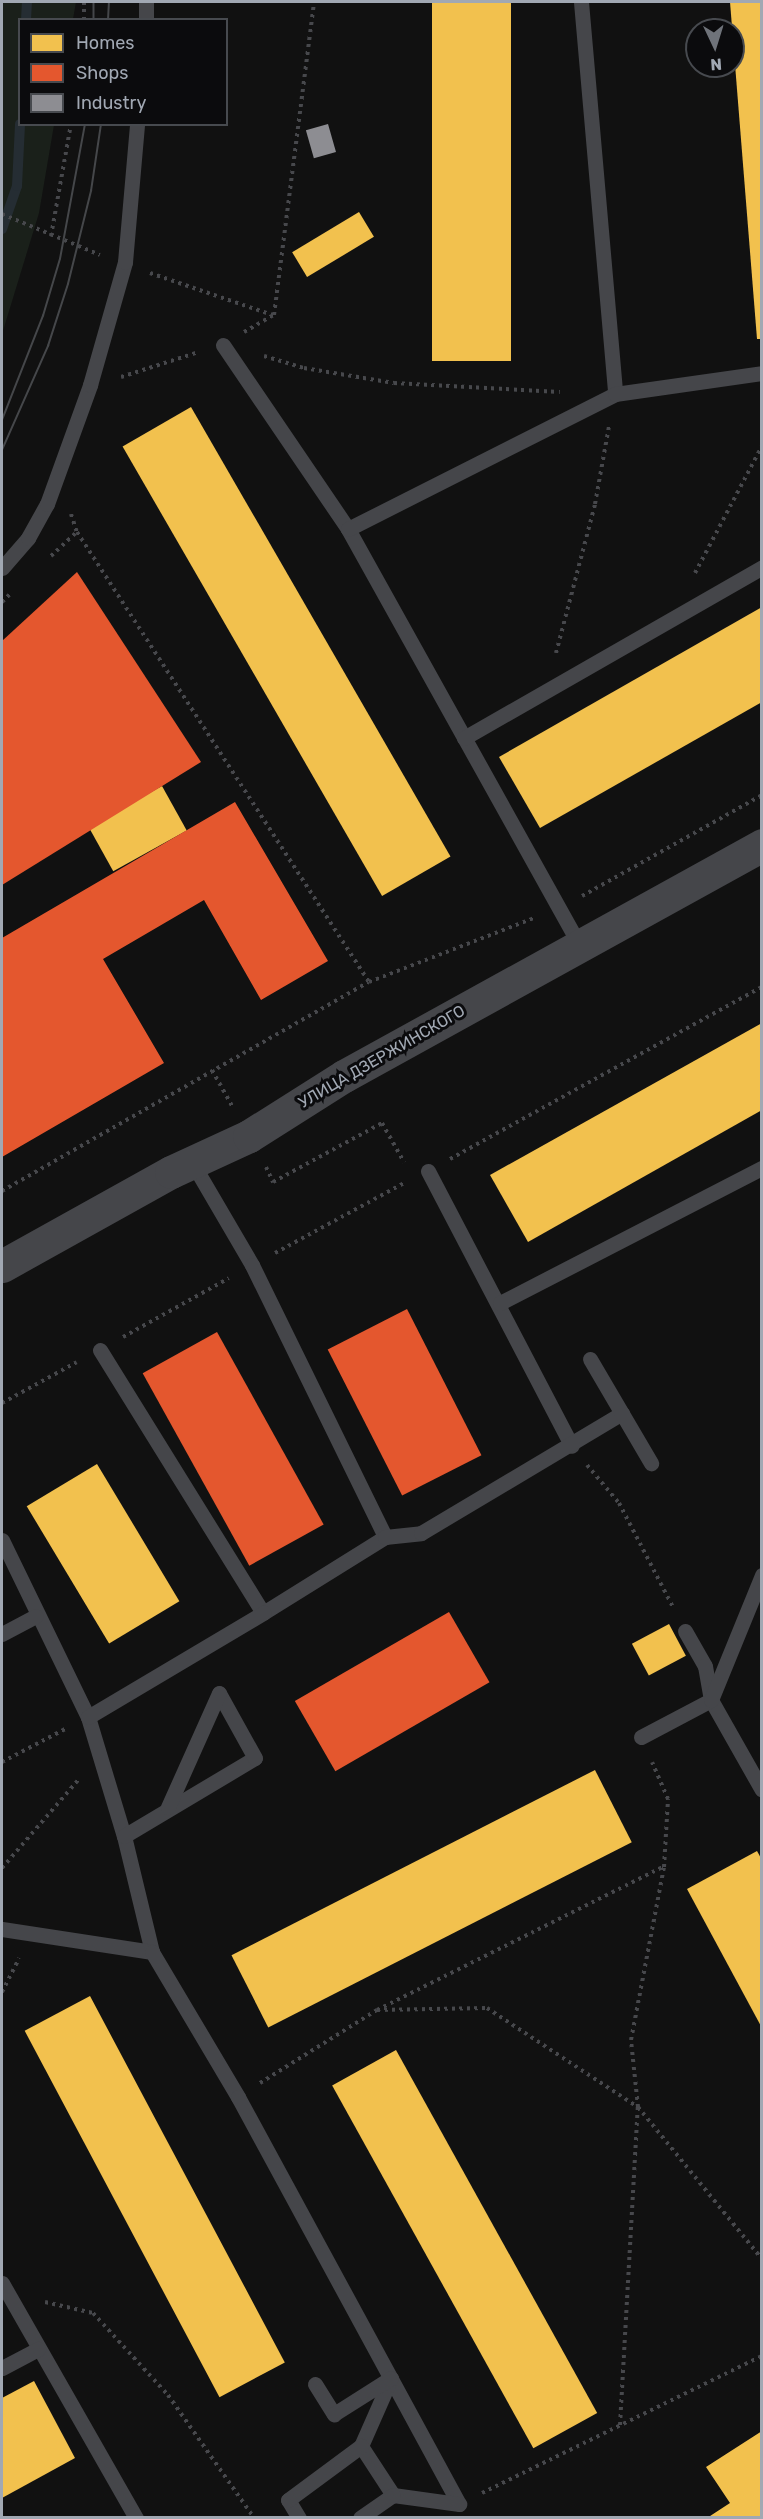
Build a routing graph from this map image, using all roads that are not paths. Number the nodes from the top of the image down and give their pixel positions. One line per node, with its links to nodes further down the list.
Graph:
1 (146, 2): 3 (lane)
2 (581, 2): 7 (lane)
3 (146, 18)
4 (137, 126): 10 (lane)
5 (223, 345): 8 (lane)
6 (762, 373): 7 (lane)
7 (615, 394): 8 (lane)
8 (348, 529): 11 (lane)
9 (762, 567): 11 (lane)
10 (2, 568)
11 (464, 738): 13 (lane)
12 (762, 845): 13 (street, УЛИЦА ДЗЕРЖИНСКОГО)
13 (580, 946): 14 (street, УЛИЦА ДЗЕРЖИНСКОГО)
14 (193, 1164): 17 (street, УЛИЦА ДЗЕРЖИНСКОГО); 24 (lane)
15 (762, 1168): 18 (lane)
16 (428, 1171): 18 (lane)
17 (2, 1266)
18 (500, 1304): 22 (lane)
19 (100, 1350): 27 (lane)
20 (591, 1359): 21 (lane)
21 (622, 1413): 22 (lane); 23 (lane)
22 (572, 1446): 24 (lane)
23 (651, 1463)
24 (385, 1537): 27 (lane)
25 (2, 1540): 28 (lane)
26 (762, 1575): 31 (lane)
27 (263, 1613): 32 (lane)
28 (36, 1616): 30 (lane); 32 (lane)
29 (685, 1631): 31 (lane)
30 (2, 1634)
31 (711, 1700): 33 (lane); 34 (lane)
32 (88, 1717): 36 (lane)
33 (641, 1737)
34 (762, 1790)
35 (168, 1807): 35 (lane); 36 (lane)
36 (124, 1836): 38 (lane)
37 (2, 1929): 38 (lane)
38 (152, 1952): 42 (lane)
39 (5, 2288): 40 (lane)
40 (38, 2349): 41 (lane); 46 (lane)
41 (2, 2368)
42 (391, 2378): 43 (lane); 44 (lane); 45 (lane)
43 (315, 2384)
44 (361, 2446): 45 (lane); 47 (lane)
45 (393, 2495): 48 (lane)
46 (136, 2517)
47 (299, 2517)
48 (360, 2517)

